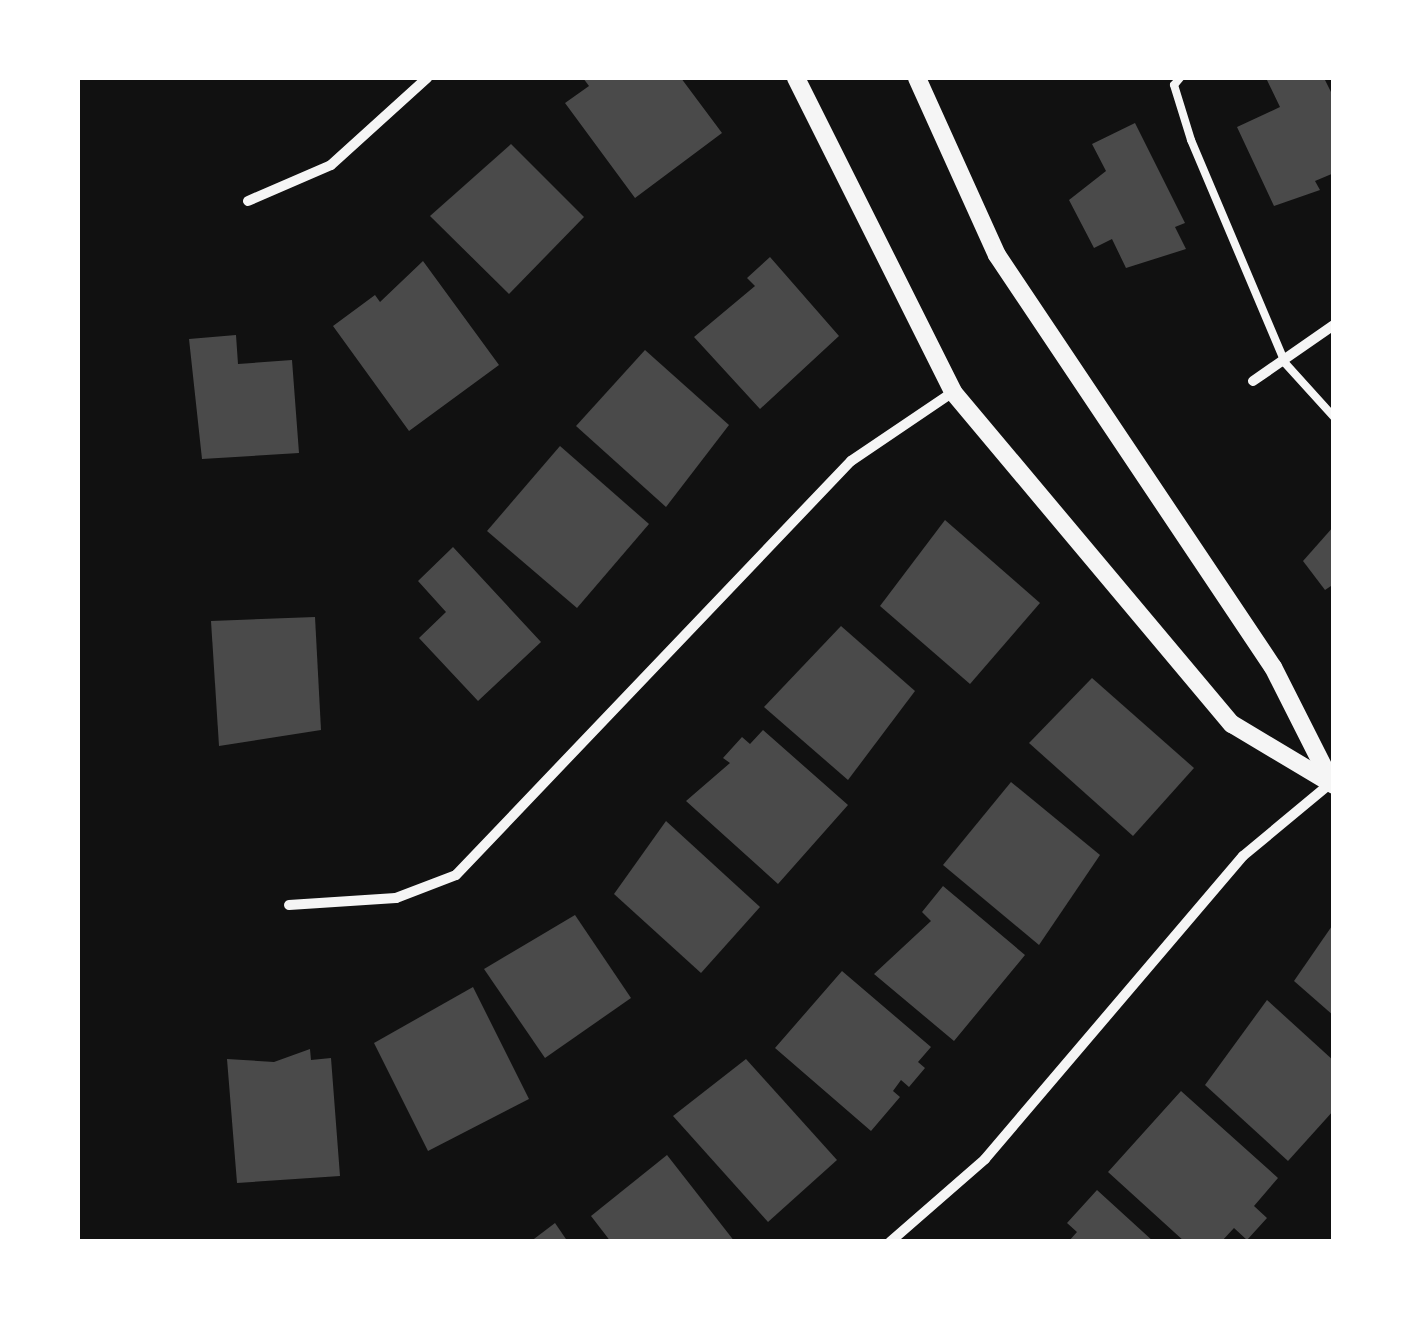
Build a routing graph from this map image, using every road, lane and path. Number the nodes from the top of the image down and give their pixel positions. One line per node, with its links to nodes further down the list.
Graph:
1 (427, 78): 5 (street)
2 (796, 78): 9 (street)
3 (916, 78): 11 (street)
4 (1180, 78): 7 (lane)
5 (248, 201)
6 (1334, 325): 7 (street)
7 (1284, 362): 8 (street); 10 (lane)
8 (1253, 382)
9 (953, 392): 11 (street); 12 (street)
10 (1334, 417)
11 (1332, 784): 13 (street)
12 (289, 905)
13 (890, 1242)

